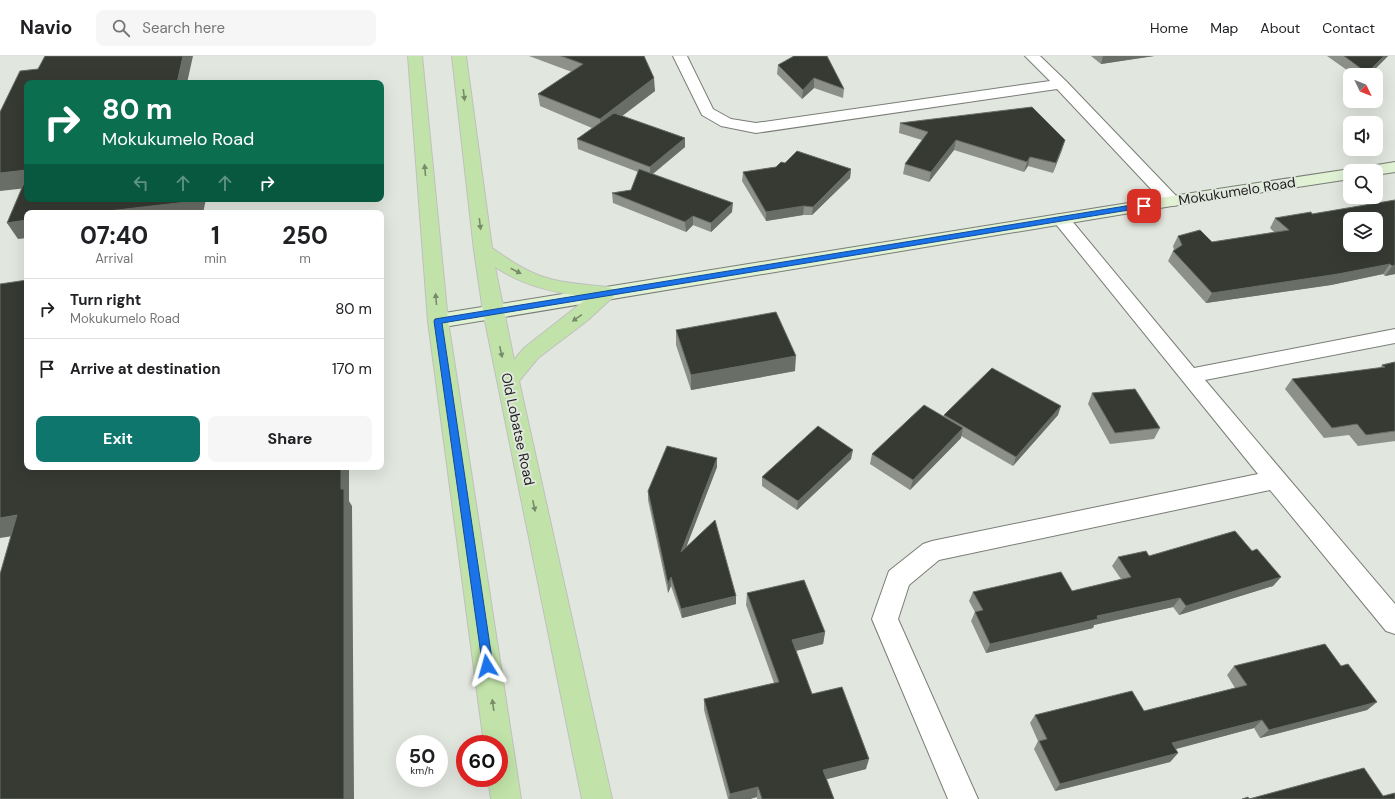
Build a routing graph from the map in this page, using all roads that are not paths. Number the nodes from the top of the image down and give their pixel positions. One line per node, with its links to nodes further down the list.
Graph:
1 (415, 56): 14 (main road, one-way to 1)
2 (460, 56): 11 (main road, Old Lobatse Road, one-way to 11)
3 (680, 56): 5 (street)
4 (1032, 56): 5 (street)
5 (1061, 84): 9 (street)
6 (1395, 167): 7 (street)
7 (1383, 169)
8 (1343, 175): 9 (street, Mokukumelo Road)
9 (1172, 201): 10 (street, Mokukumelo Road)
10 (1061, 220): 12 (street, Mokukumelo Road); 16 (street)
11 (483, 250): 12 (main road, one-way to 12); 13 (main road, Old Lobatse Road)
12 (606, 293): 13 (street, Mokukumelo Road); 17 (main road, one-way to 17)
13 (493, 311): 14 (street, Mokukumelo Road); 17 (main road, Old Lobatse Road, one-way to 17)
14 (438, 321): 20 (main road, one-way to 14)
15 (1395, 336): 16 (street)
16 (1188, 376): 18 (street)
17 (507, 380): 23 (main road, Old Lobatse Road, one-way to 23)
18 (1275, 480): 19 (street); 24 (street)
19 (1395, 623)
20 (497, 735)
21 (504, 787): 22 (main road)
22 (506, 799)
23 (597, 799)
24 (963, 799)

